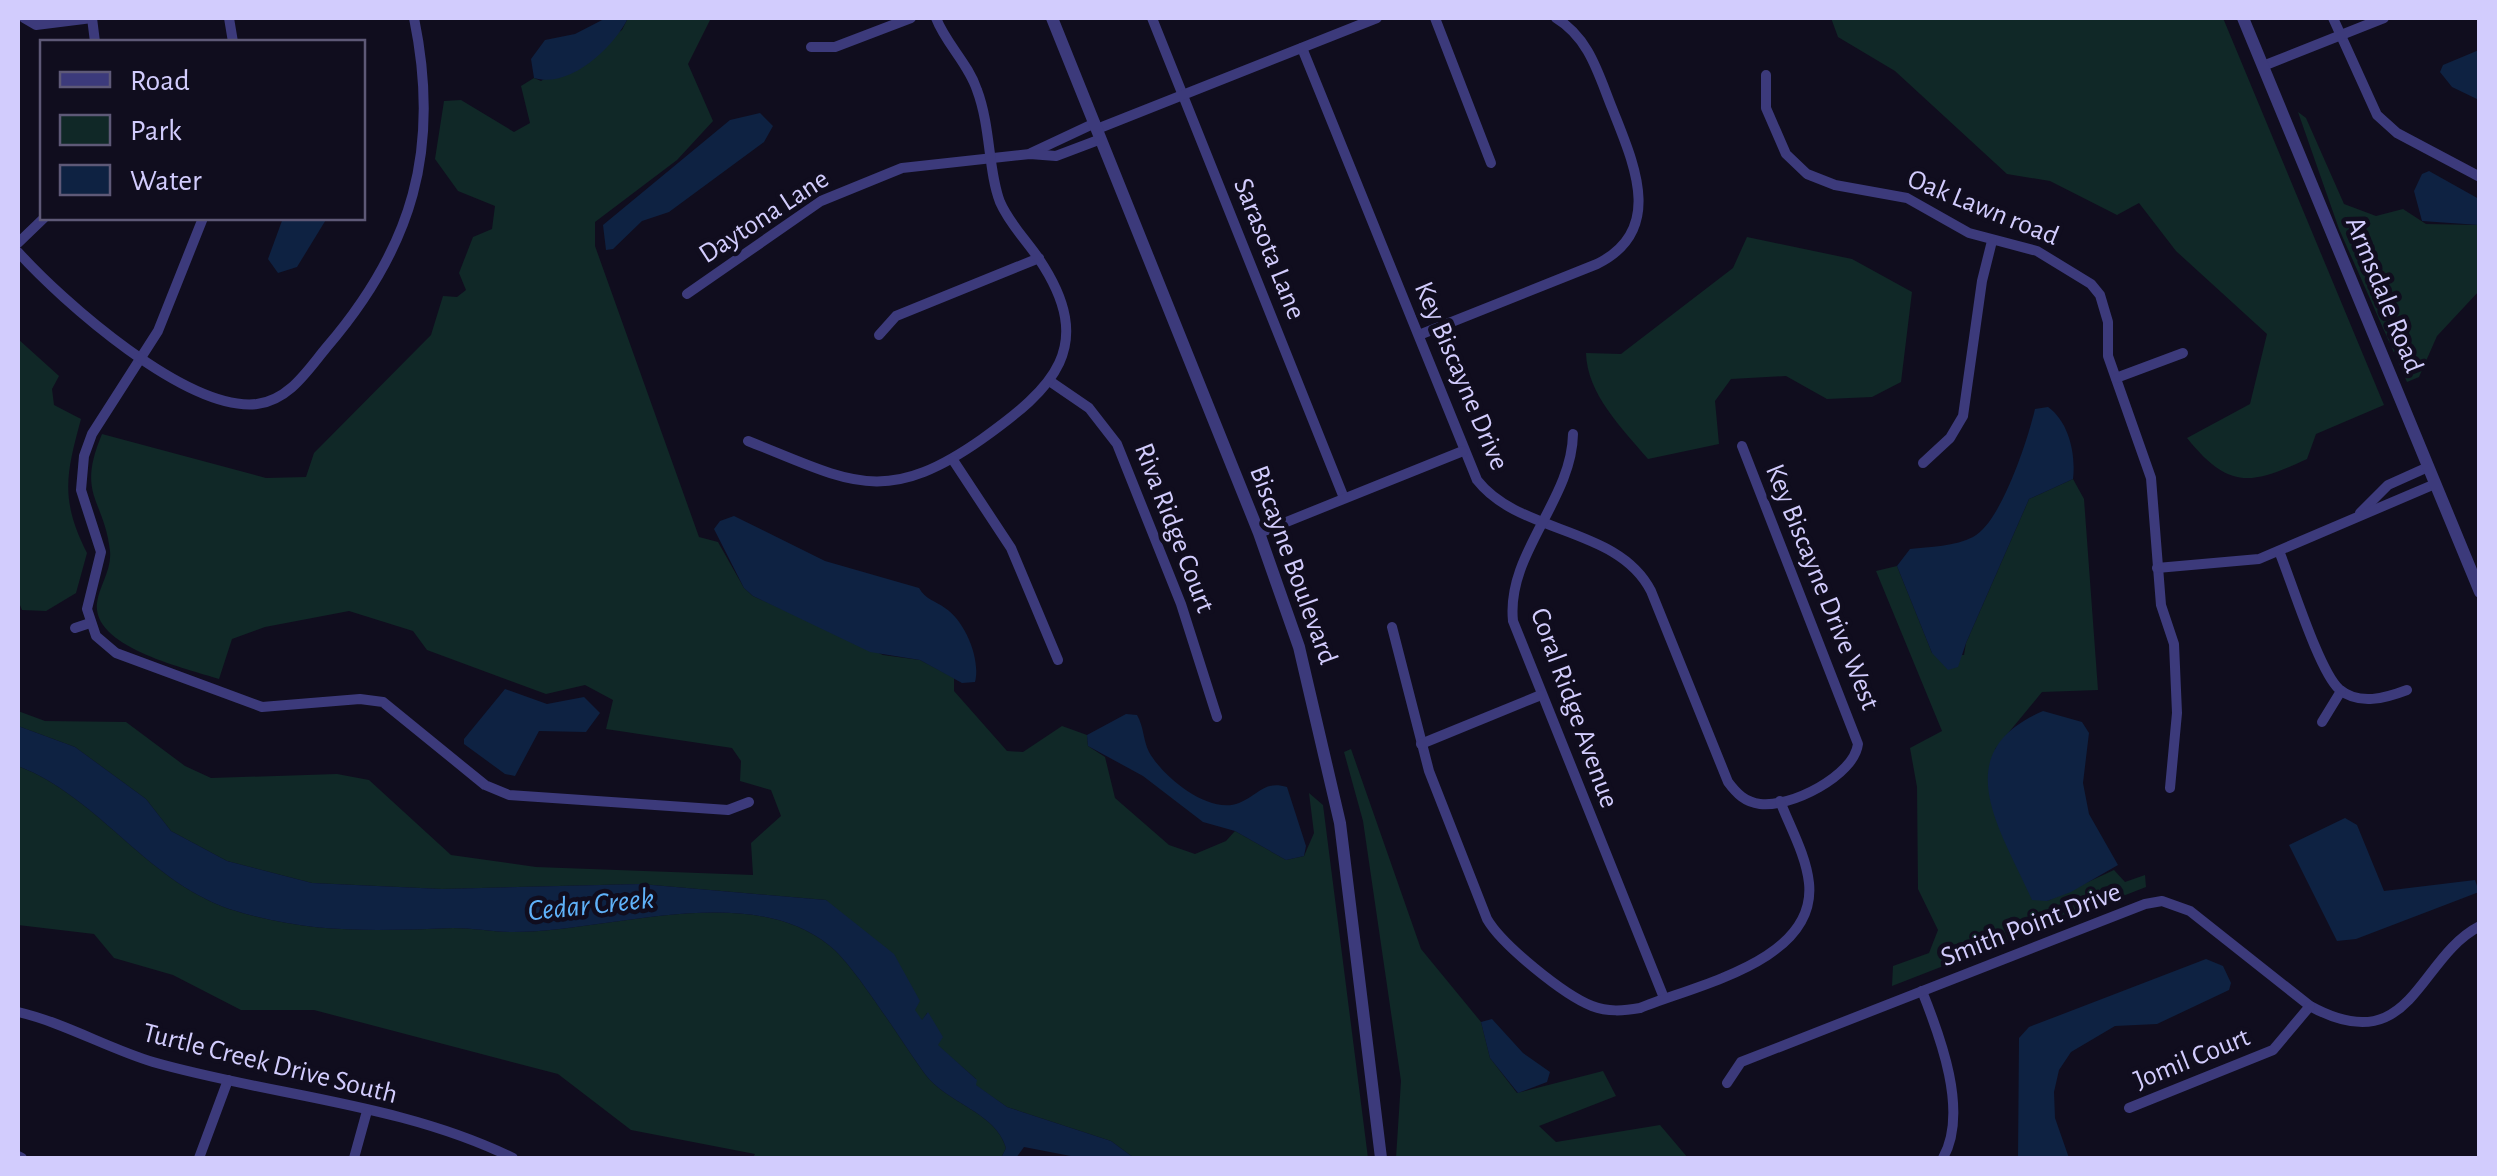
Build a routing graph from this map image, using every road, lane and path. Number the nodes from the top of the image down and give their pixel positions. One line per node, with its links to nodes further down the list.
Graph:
1 (24, 18): 2 (street)
2 (92, 18)
3 (414, 18): 35 (street)
4 (911, 18): 15 (street)
5 (936, 18): 22 (street)
6 (1052, 18): 20 (street, Biscayne Boulevard)
7 (1152, 18): 19 (street, Sarasota Lane)
8 (1378, 18): 16 (street, Daytona Lane)
9 (1435, 18): 23 (street)
10 (1556, 18): 33 (street)
11 (2243, 18): 17 (street, Armsdale Road)
12 (2333, 18): 14 (street)
13 (2384, 18): 14 (street)
14 (2340, 35): 17 (street); 24 (street)
15 (811, 47)
16 (1302, 48): 19 (street, Daytona Lane); 33 (street, Key Biscayne Drive)
17 (2262, 66): 44 (street, Armsdale Road)
18 (1766, 75): 27 (street, Oak Lawn road)
19 (1183, 96): 20 (street, Daytona Lane); 46 (street, Sarasota Lane)
20 (1098, 130): 21 (street); 21 (street, Daytona Lane); 49 (street, Biscayne Boulevard)
21 (1030, 154): 22 (street, Daytona Lane)
22 (994, 158): 30 (street); 31 (street, Daytona Lane)
23 (1491, 163)
24 (2480, 177)
25 (42, 220): 28 (street)
26 (202, 220): 35 (street)
27 (1992, 240): 36 (street, Oak Lawn road); 43 (street)
28 (18, 243)
29 (18, 252): 35 (street)
30 (1039, 258): 32 (street); 37 (street)
31 (687, 294)
32 (879, 335)
33 (1418, 335): 41 (street, Key Biscayne Drive)
34 (2183, 353): 36 (street)
35 (140, 358): 53 (street)
36 (2116, 378): 51 (street, Oak Lawn road)
37 (1051, 382): 42 (street); 60 (street, Riva Ridge Court)
38 (1573, 434): 48 (street, Coral Ridge Avenue)
39 (748, 442): 42 (street)
40 (1742, 446): 64 (street, Key Biscayne Drive West)
41 (1463, 450): 46 (street); 48 (street, Key Biscayne Drive)
42 (952, 460): 56 (street)
43 (1923, 463)
44 (2428, 467): 45 (street, Armsdale Road); 47 (street)
45 (2435, 484): 47 (street); 52 (street, Armsdale Road)
46 (1344, 498): 49 (street)
47 (2355, 518): 50 (street)
48 (1544, 522): 59 (street, Coral Ridge Avenue); 64 (street, Key Biscayne Drive)
49 (1259, 533): 78 (street, Biscayne Boulevard)
50 (2279, 551): 51 (street); 58 (street)
51 (2157, 568): 63 (street, Oak Lawn road)
52 (2480, 592)
53 (90, 622): 54 (street); 65 (street)
54 (76, 628)
55 (1392, 628): 62 (street)
56 (1058, 660)
57 (2407, 690): 58 (street)
58 (2341, 691): 61 (street)
59 (1541, 696): 62 (street); 68 (street, Coral Ridge Avenue)
60 (1217, 717)
61 (2322, 722)
62 (1422, 744): 68 (street)
63 (2170, 788)
64 (1780, 801): 68 (street)
65 (749, 802)
66 (2480, 926): 69 (street, Smith Point Drive)
67 (1922, 991): 69 (street, Smith Point Drive); 72 (street, Smith Point Drive); 79 (street)
68 (1664, 998)
69 (2310, 1006): 73 (street, Jomil Court)
70 (18, 1012): 71 (street, Turtle Creek Drive South)
71 (228, 1080): 74 (street, Turtle Creek Drive South); 75 (street)
72 (1727, 1084)
73 (2130, 1108)
74 (366, 1111): 76 (street); 77 (street, Turtle Creek Drive South)
75 (199, 1158)
76 (354, 1158)
77 (513, 1158)
78 (1381, 1158)
79 (1943, 1158)

